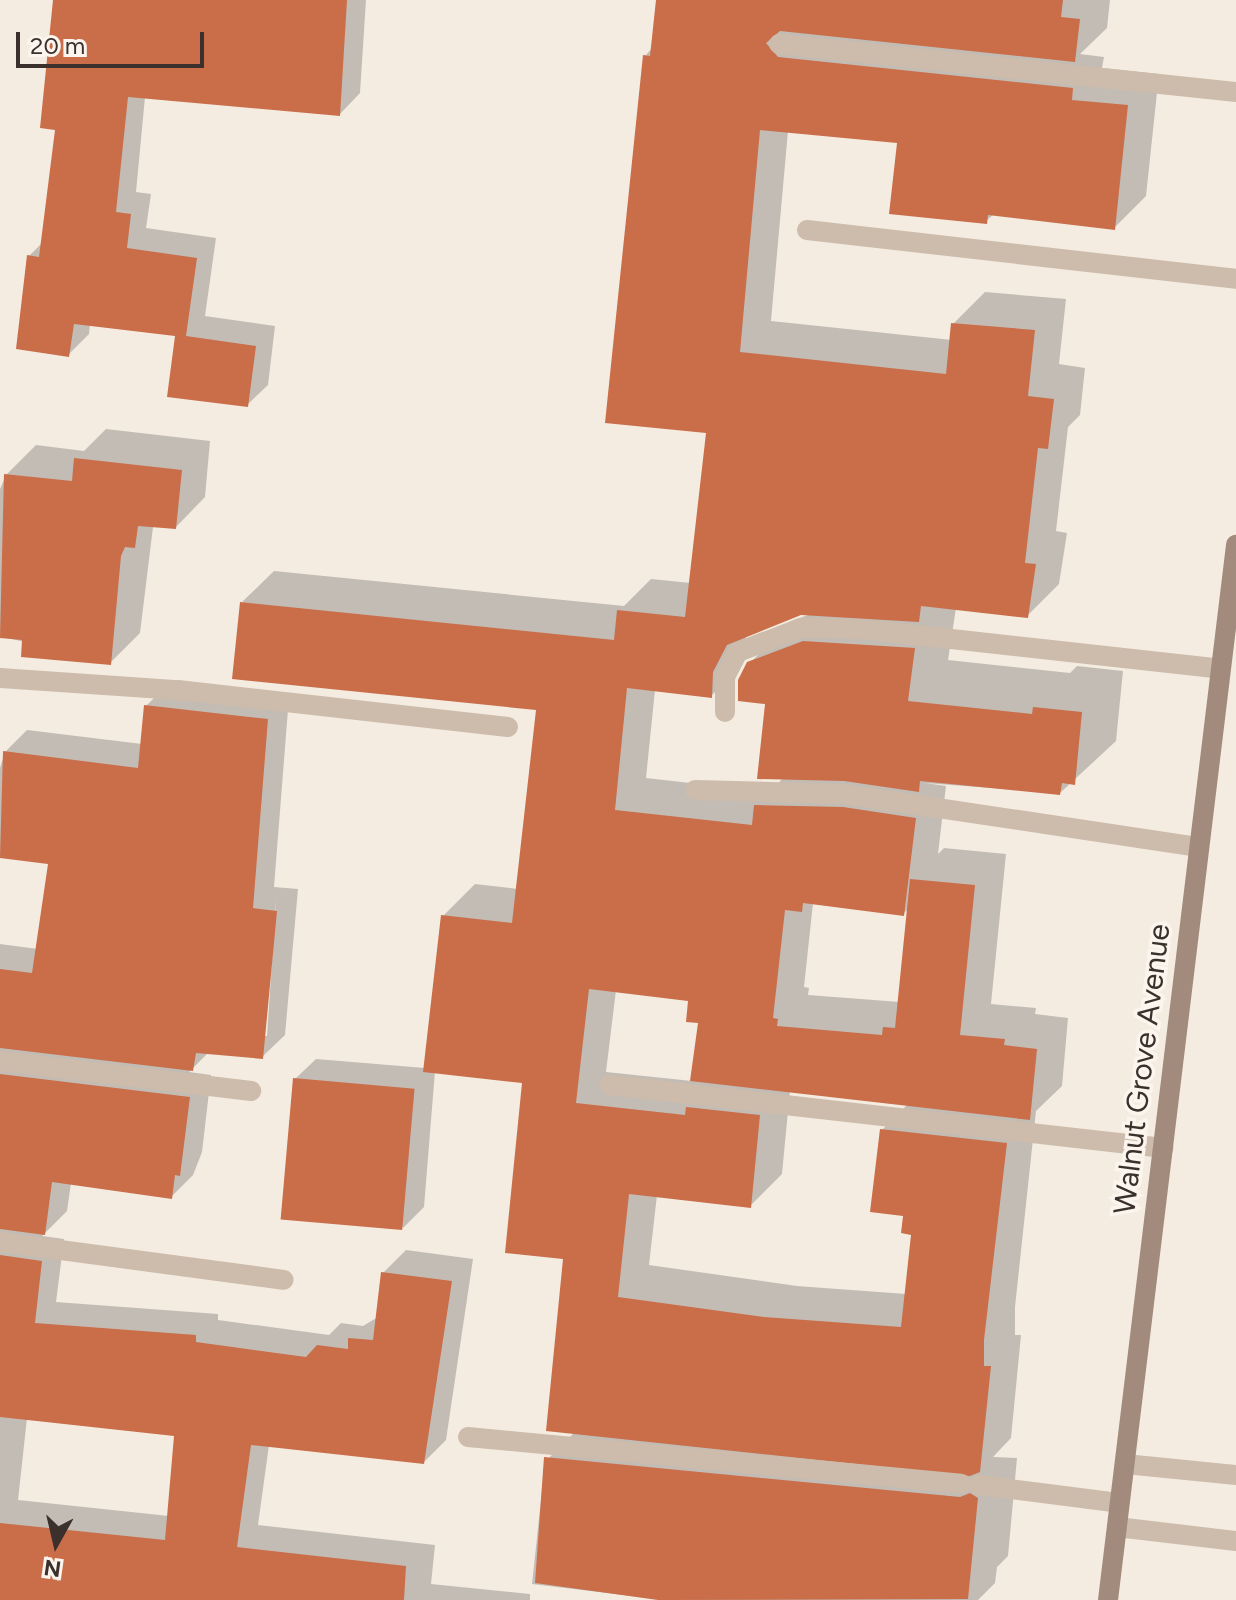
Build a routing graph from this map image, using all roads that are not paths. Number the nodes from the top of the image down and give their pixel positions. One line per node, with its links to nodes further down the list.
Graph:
1 (779, 44): 2 (lane)
2 (1236, 92)
3 (807, 230): 4 (lane)
4 (1236, 279)
5 (1236, 545): 6 (main road, Walnut Grove Avenue)
6 (1221, 669): 8 (lane); 11 (main road, Walnut Grove Avenue)
7 (0, 678): 9 (lane)
8 (725, 712)
9 (508, 727)
10 (695, 790): 11 (lane)
11 (1199, 847): 15 (main road, Walnut Grove Avenue)
12 (0, 1061): 14 (lane)
13 (610, 1085): 15 (lane)
14 (251, 1091)
15 (1163, 1148): 19 (main road, Walnut Grove Avenue)
16 (0, 1242): 17 (lane)
17 (283, 1280)
18 (468, 1437): 21 (lane)
19 (1125, 1464): 20 (lane); 21 (main road, Walnut Grove Avenue)
20 (1236, 1475)
21 (1119, 1503): 22 (main road, Walnut Grove Avenue)
22 (1117, 1527): 23 (lane); 24 (main road, Walnut Grove Avenue)
23 (1236, 1541)
24 (1108, 1600)

